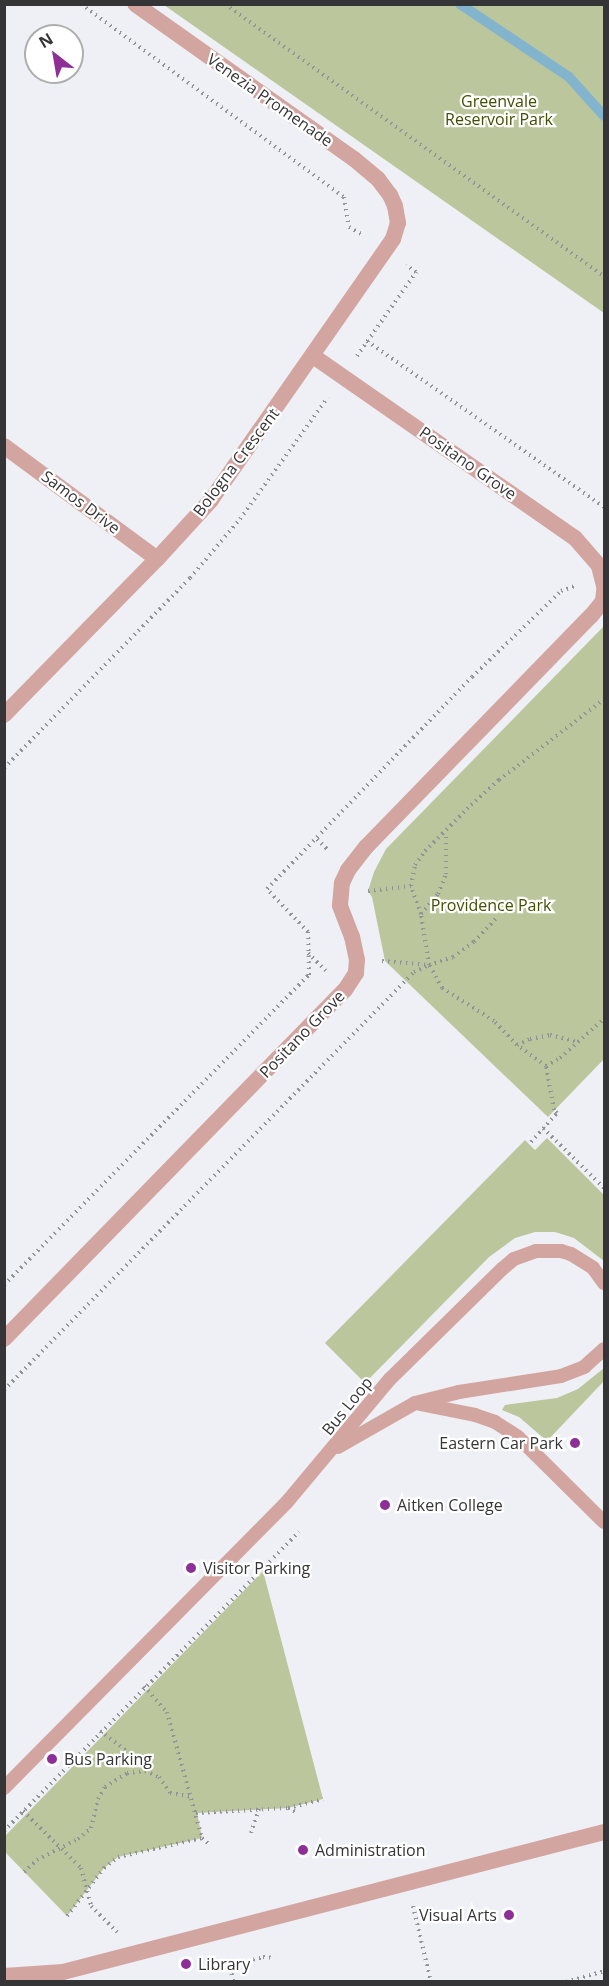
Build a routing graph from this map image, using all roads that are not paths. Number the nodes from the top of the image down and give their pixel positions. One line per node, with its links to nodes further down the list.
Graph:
1 (135, 4): 2 (street, Venezia Promenade)
2 (395, 206): 3 (street, Bologna Crescent)
3 (313, 356): 5 (street, Bologna Crescent); 6 (street, Positano Grove)
4 (4, 446): 5 (street, Samos Drive)
5 (158, 559): 8 (street, Bologna Crescent)
6 (604, 586)
7 (604, 591): 10 (street, Positano Grove)
8 (4, 715)
9 (604, 1283): 13 (lane, Bus Loop)
10 (4, 1339)
11 (604, 1349): 12 (lane, Bus Loop)
12 (415, 1403): 13 (lane, Bus Loop); 14 (lane)
13 (325, 1458): 15 (lane)
14 (604, 1522)
15 (4, 1788)
16 (604, 1832): 17 (street)
17 (4, 1976)

